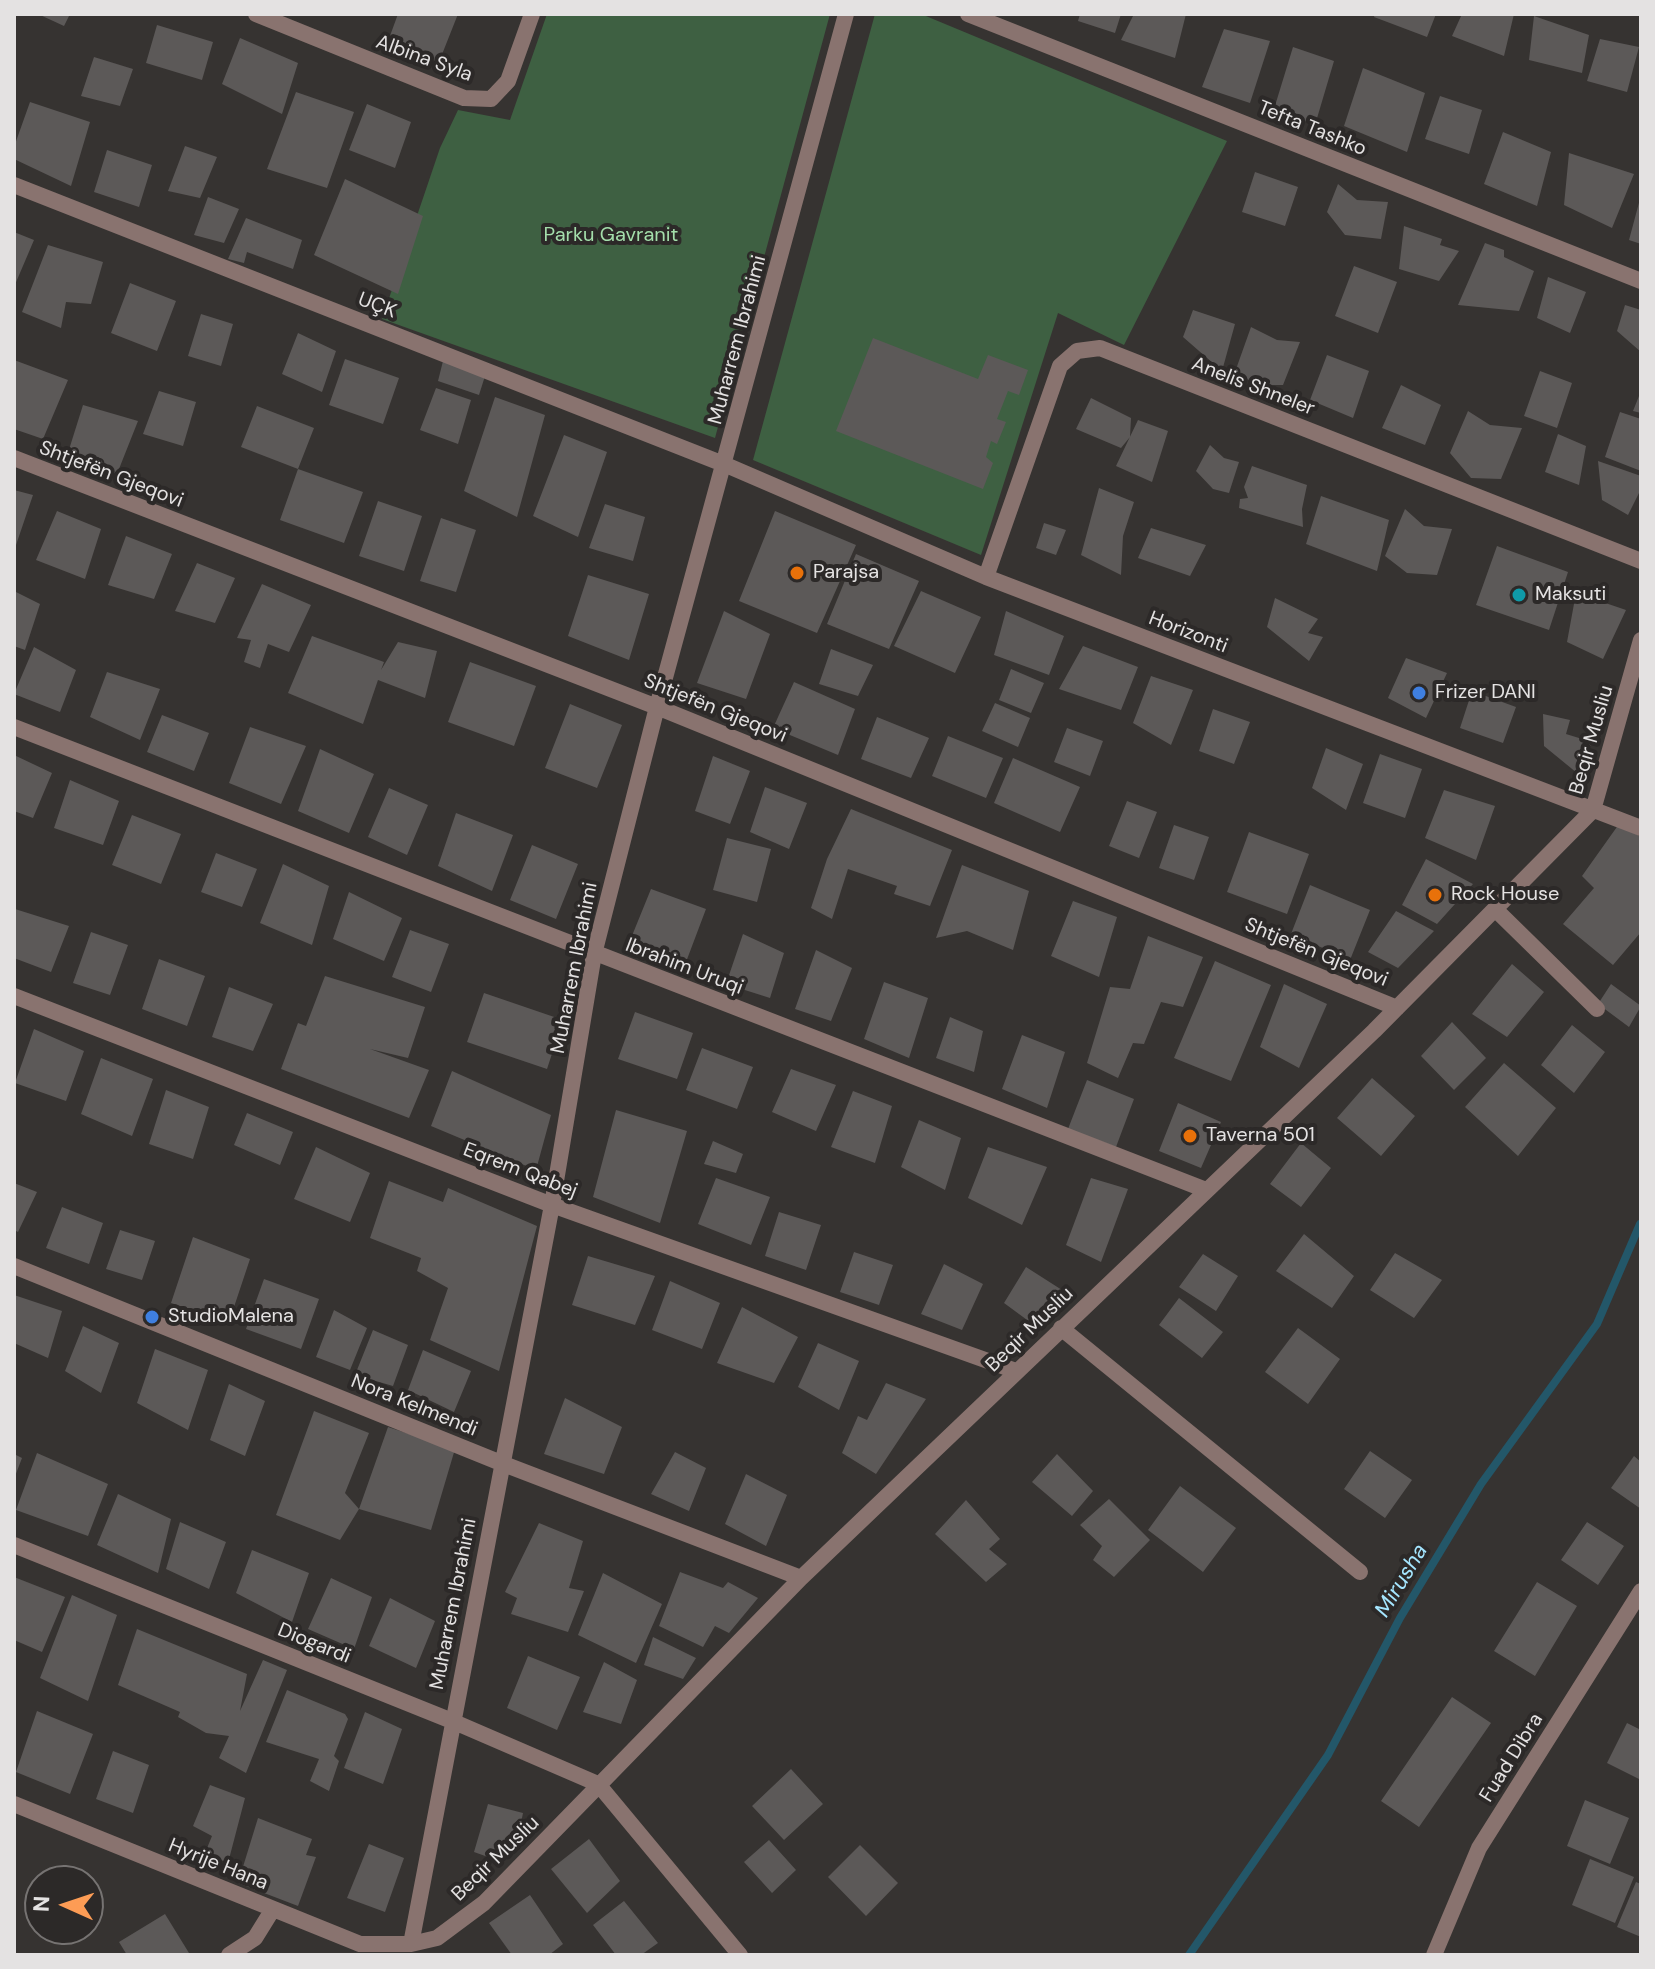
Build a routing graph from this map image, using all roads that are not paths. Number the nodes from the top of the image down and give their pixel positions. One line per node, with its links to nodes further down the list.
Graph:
1 (256, 14): 2 (street, Albina Syla)
2 (532, 14)
3 (846, 14): 8 (street, Muharrem Ibrahimi)
4 (968, 14): 6 (street, Tefta Tashko)
5 (14, 185): 8 (street, UÇK)
6 (1641, 281)
7 (14, 458): 12 (street, Shtjefën Gjeqovi)
8 (726, 465): 10 (street, Horizonti); 12 (street, Muharrem Ibrahimi)
9 (1641, 561): 10 (street, Anelis Shneler)
10 (986, 577): 14 (street, Horizonti)
11 (1641, 640): 14 (street, Beqir Musliu)
12 (657, 707): 17 (street, Muharrem Ibrahimi); 19 (street, Shtjefën Gjeqovi)
13 (14, 727): 17 (street, Ibrahim Uruqi)
14 (1593, 810): 15 (street, Horizonti); 16 (street, Beqir Musliu)
15 (1641, 828)
16 (1495, 909): 19 (street, Beqir Musliu); 20 (street)
17 (594, 954): 21 (street, Ibrahim Uruqi); 22 (street, Muharrem Ibrahimi)
18 (14, 996): 22 (street, Eqrem Qabej)
19 (1397, 1008): 21 (street, Beqir Musliu)
20 (1597, 1009)
21 (1206, 1190): 24 (street, Beqir Musliu)
22 (552, 1205): 25 (street, Eqrem Qabej); 26 (street, Muharrem Ibrahimi)
23 (14, 1266): 26 (street, Nora Kelmendi)
24 (1061, 1328): 25 (street, Beqir Musliu); 28 (street)
25 (1016, 1371): 29 (street, Beqir Musliu)
26 (501, 1463): 29 (street, Nora Kelmendi); 31 (street, Muharrem Ibrahimi)
27 (14, 1545): 31 (street, Diogardi)
28 (1360, 1572)
29 (801, 1578): 32 (street, Beqir Musliu)
30 (1641, 1591): 38 (street, Fuad Dibra)
31 (452, 1721): 32 (street, Diogardi); 35 (street, Muharrem Ibrahimi)
32 (598, 1784): 35 (street, Beqir Musliu); 37 (street)
33 (14, 1804): 34 (street, Hyrije Hana)
34 (273, 1909): 35 (street, Hyrije Hana); 36 (street)
35 (404, 1950)
36 (229, 1955)
37 (740, 1955)
38 (1434, 1955)

